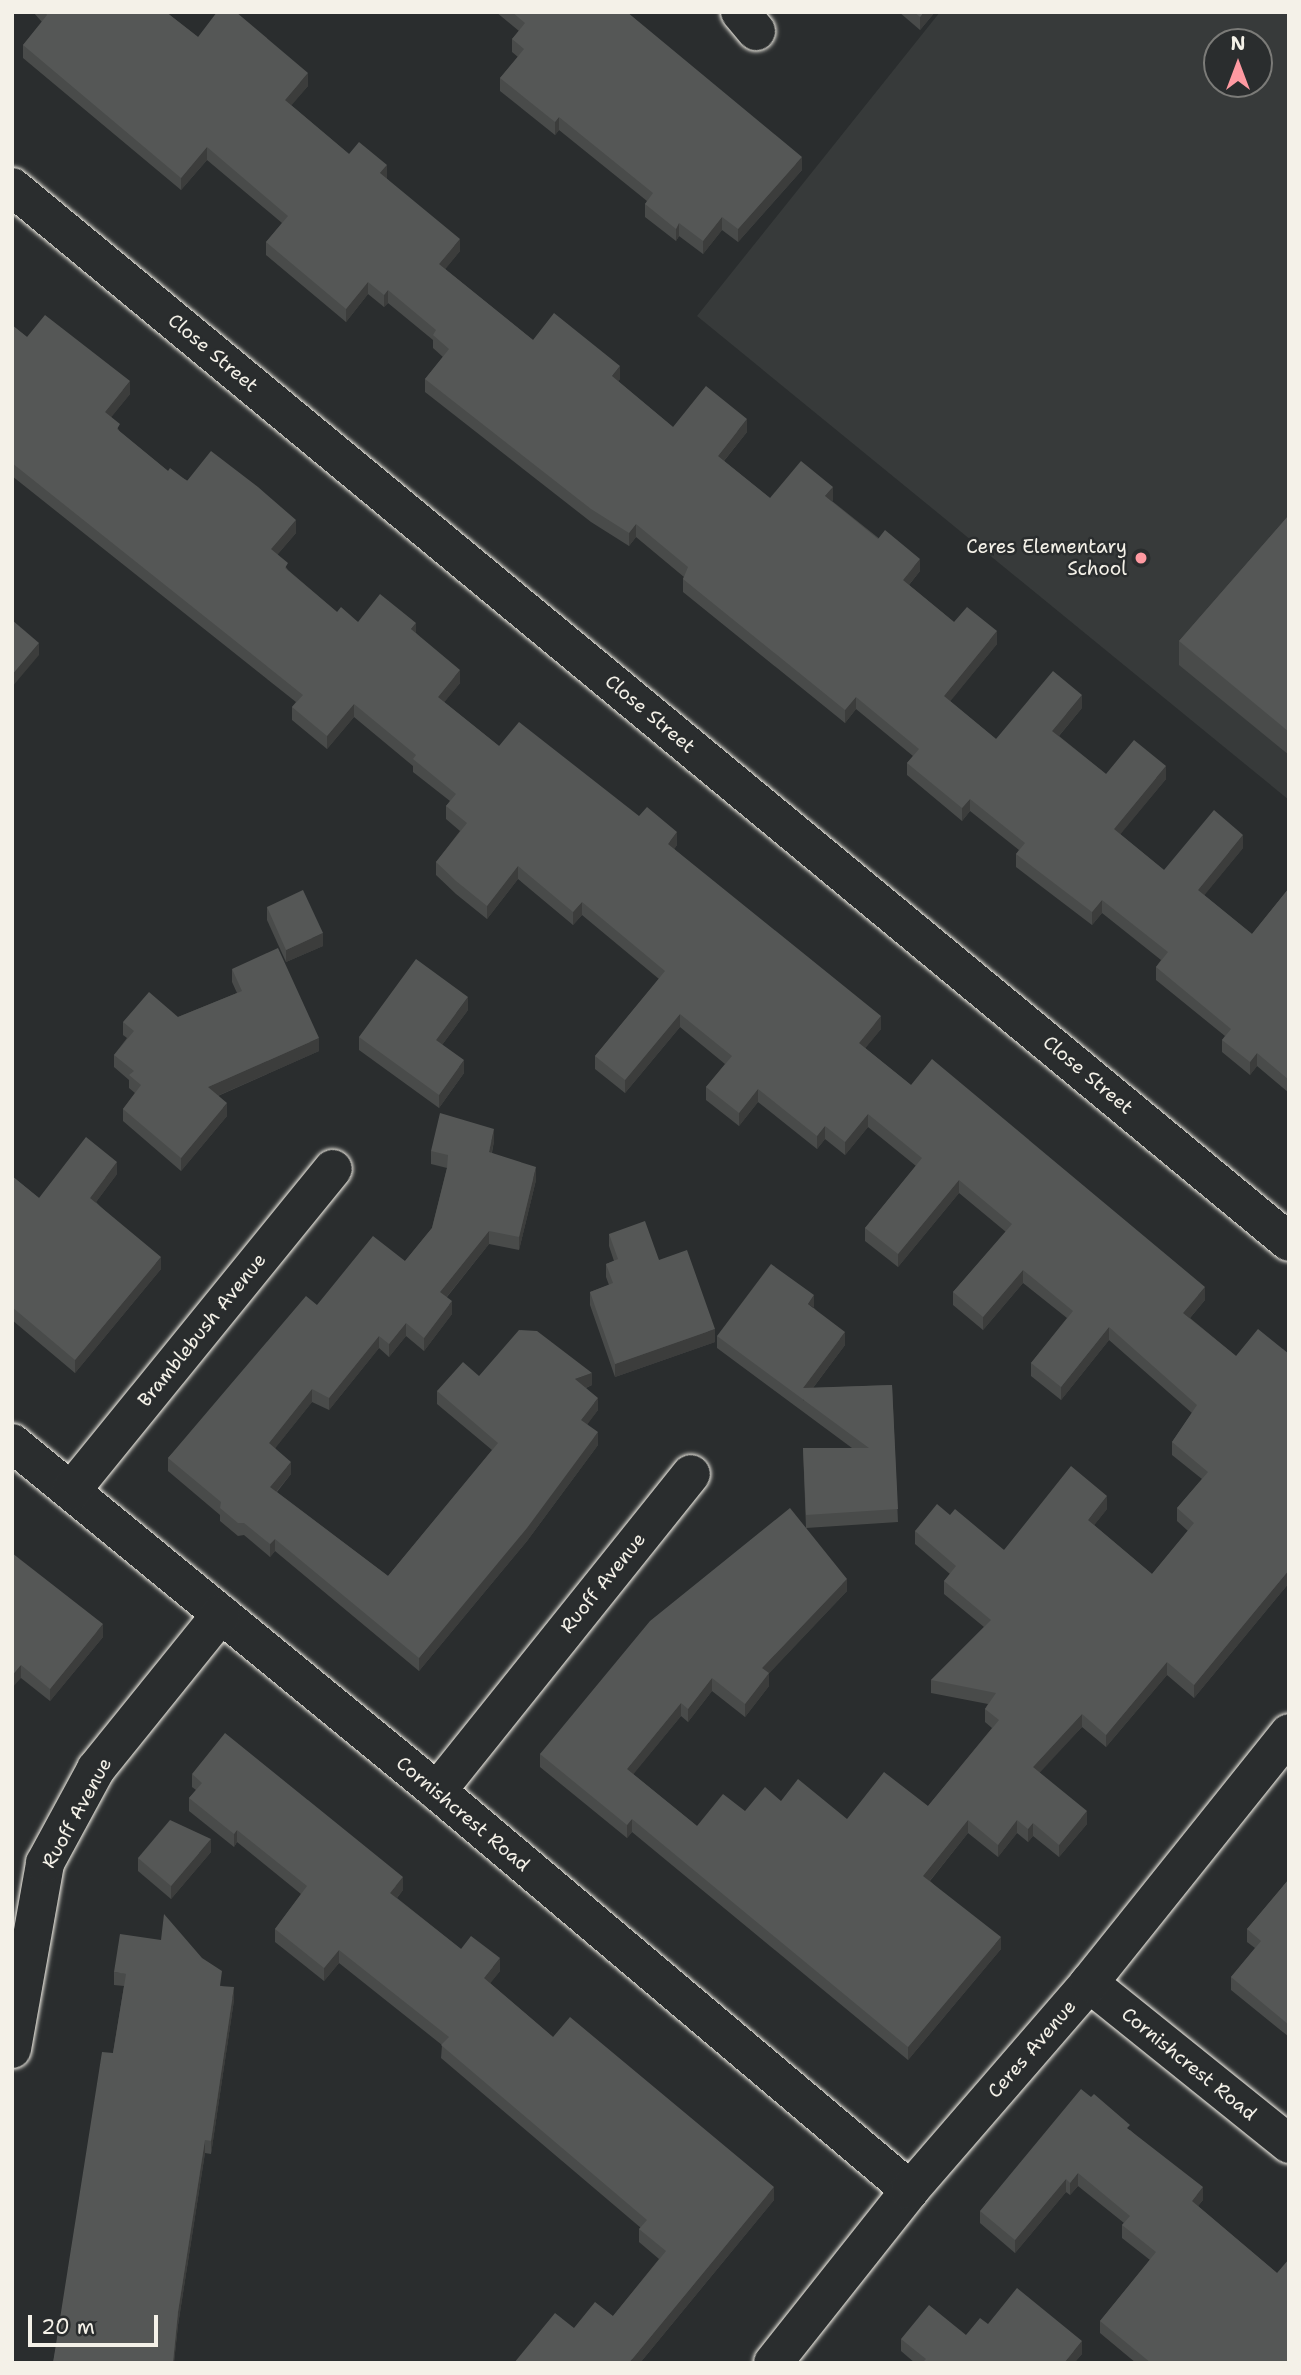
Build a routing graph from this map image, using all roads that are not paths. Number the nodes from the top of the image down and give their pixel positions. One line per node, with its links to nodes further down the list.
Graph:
1 (12, 187): 3 (street, Close Street)
2 (333, 1169): 6 (street, Bramblebush Avenue)
3 (1289, 1242)
4 (12, 1443): 6 (street, Cornishcrest Road)
5 (691, 1474): 9 (street, Ruoff Avenue)
6 (71, 1491): 7 (street, Cornishcrest Road)
7 (221, 1614): 9 (street, Cornishcrest Road); 11 (street, Ruoff Avenue)
8 (1289, 1733): 10 (street, Ceres Avenue)
9 (437, 1791): 14 (street, Cornishcrest Road)
10 (1089, 1983): 13 (street, Cornishcrest Road); 14 (street, Ceres Avenue)
11 (16, 1999): 12 (street, Ruoff Avenue)
12 (12, 2049)
13 (1289, 2144)
14 (910, 2190): 15 (street, Ceres Avenue)
15 (773, 2363)

